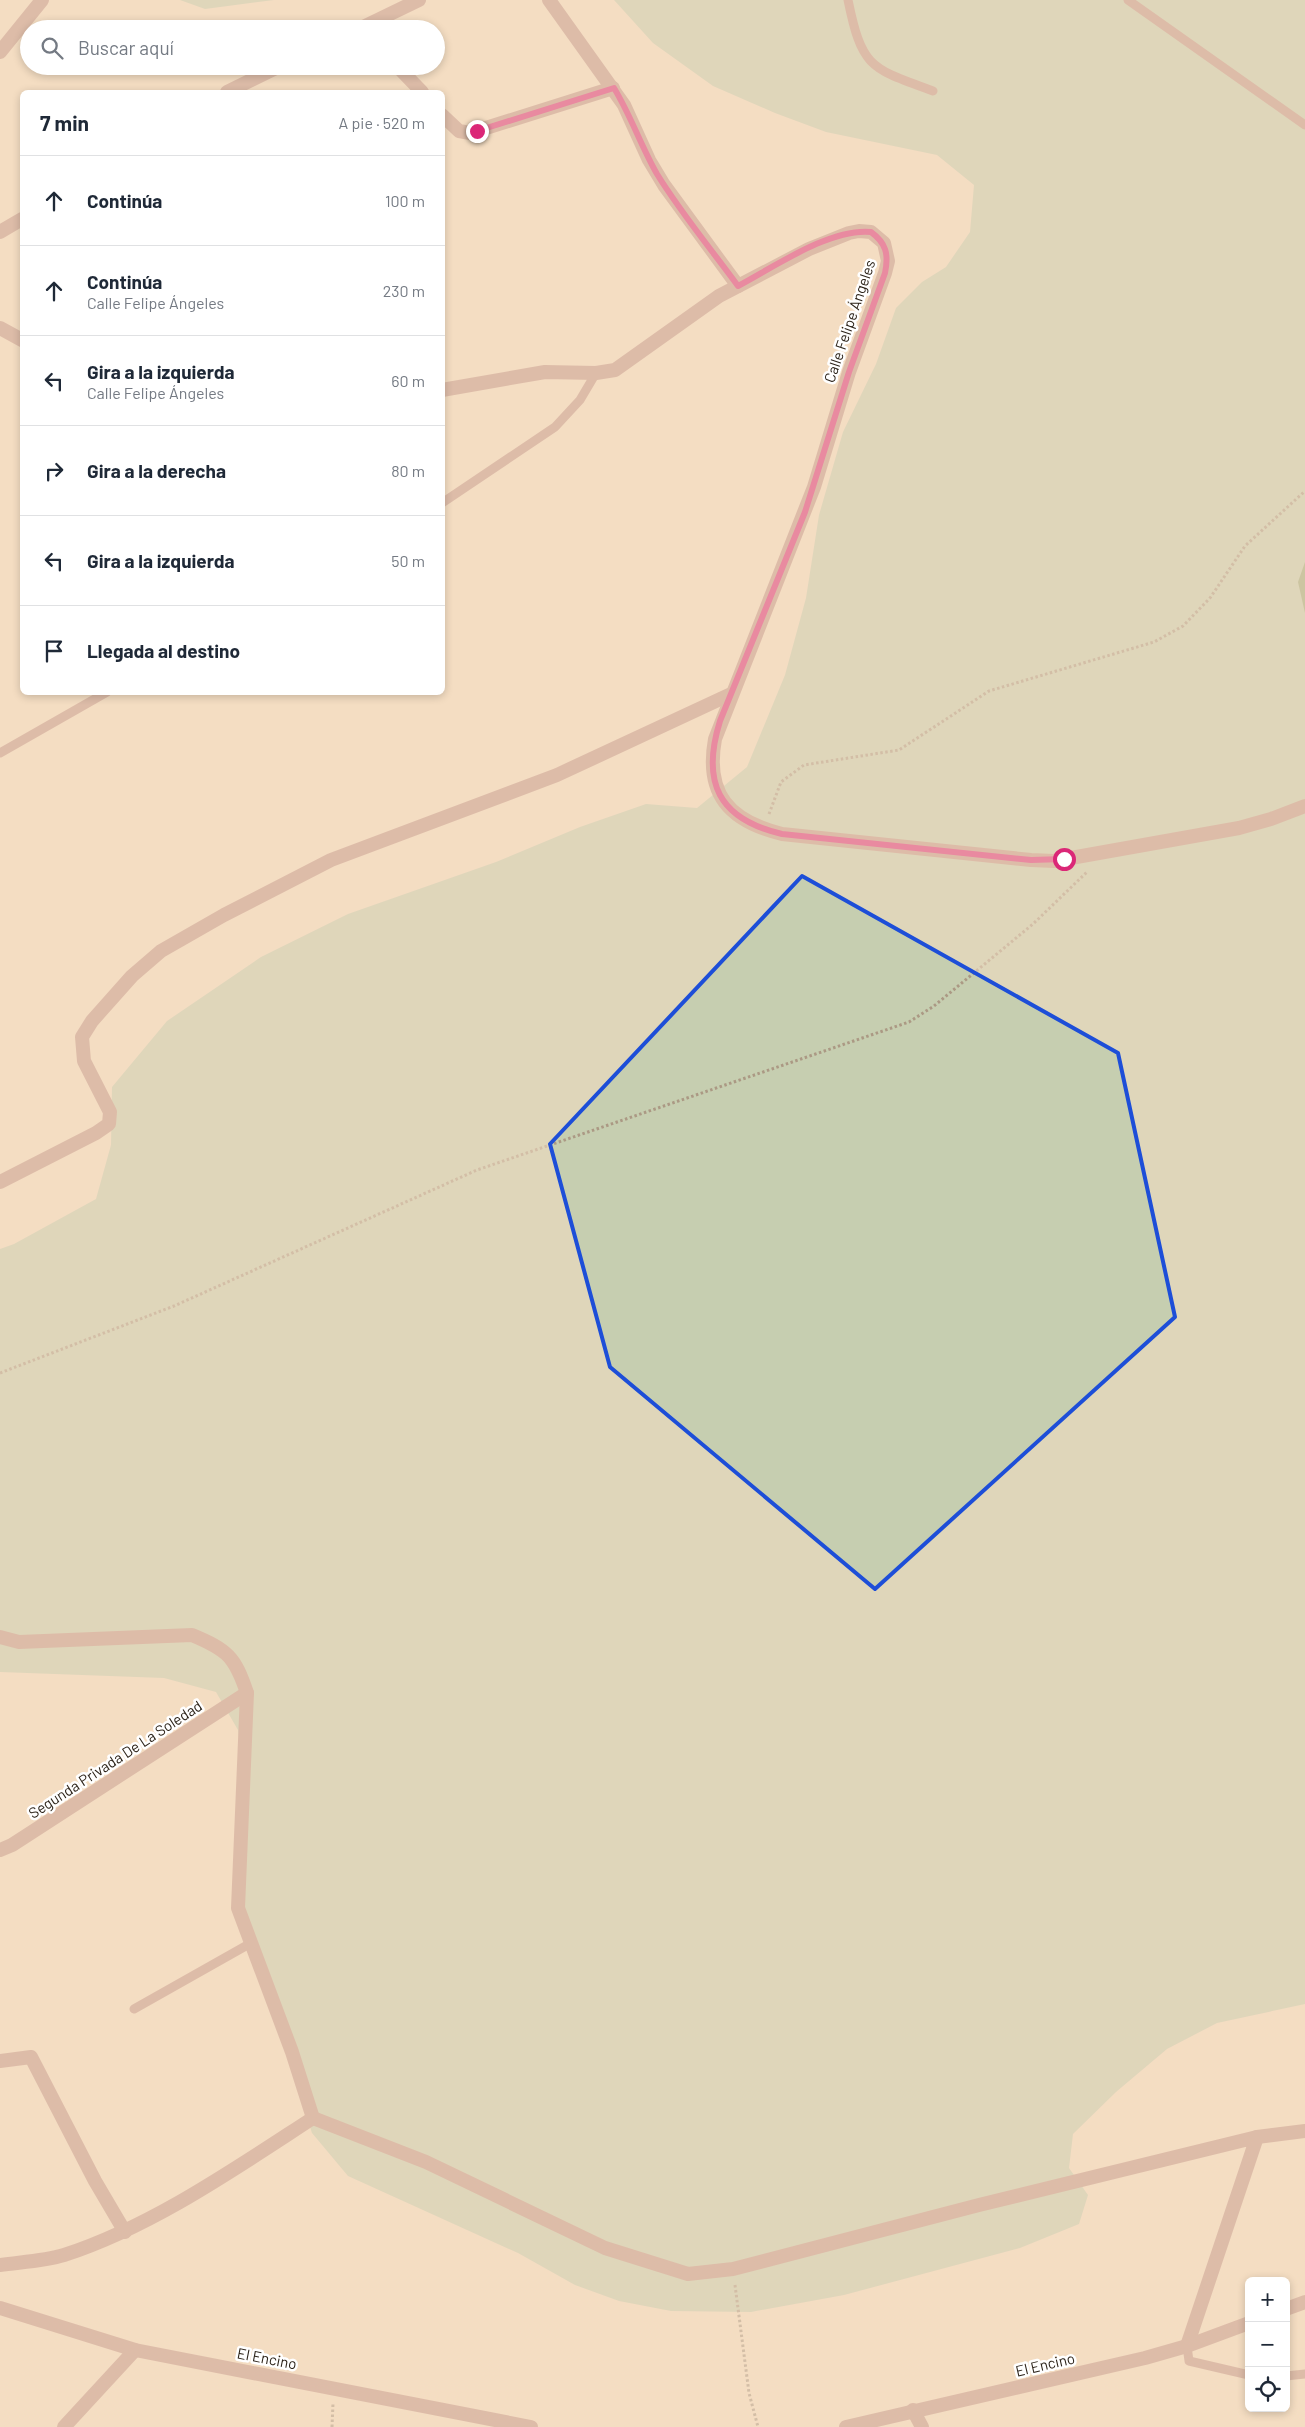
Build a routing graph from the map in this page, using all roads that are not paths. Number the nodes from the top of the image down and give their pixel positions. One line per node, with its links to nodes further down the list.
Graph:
1 (42, 0): 6 (street)
2 (419, 0): 7 (street)
3 (549, 0): 12 (street)
4 (848, 0): 15 (lane)
5 (1128, 0): 17 (lane)
6 (26, 20)
7 (378, 20)
8 (20, 27): 9 (street)
9 (0, 52)
10 (262, 75): 13 (street)
11 (406, 75): 14 (street)
12 (614, 88): 16 (street); 20 (street)
13 (231, 90)
14 (420, 90)
15 (933, 91)
16 (445, 118)
17 (1305, 125)
18 (20, 219): 19 (street)
19 (0, 232)
20 (738, 286): 23 (street, Calle Felipe Ángeles); 26 (street, Calle Felipe Ángeles)
21 (0, 328): 22 (street)
22 (20, 339)
23 (596, 374): 24 (street, Calle Felipe Ángeles); 25 (lane)
24 (445, 389)
25 (445, 501)
26 (731, 694): 29 (street, Calle Felipe Ángeles); 30 (street)
27 (102, 695): 28 (lane)
28 (0, 753)
29 (1305, 806)
30 (0, 1182)
31 (0, 1638): 32 (street)
32 (247, 1693): 33 (street, Segunda Privada De La Soledad); 34 (street)
33 (0, 1850)
34 (251, 1943): 35 (lane); 37 (street)
35 (134, 2009)
36 (0, 2060): 40 (street)
37 (314, 2118): 39 (street); 40 (street)
38 (1305, 2131): 39 (street)
39 (1257, 2137): 46 (street)
40 (125, 2232): 41 (street)
41 (0, 2265)
42 (1305, 2302): 44 (street)
43 (0, 2308): 47 (street, El Encino)
44 (1290, 2308)
45 (1245, 2324): 46 (street, El Encino)
46 (1187, 2346): 48 (lane); 51 (street, El Encino)
47 (135, 2350): 52 (street); 53 (street, El Encino)
48 (1245, 2374)
49 (1305, 2374): 50 (lane)
50 (1290, 2376)
51 (914, 2410): 54 (street, El Encino); 55 (street)
52 (64, 2427)
53 (531, 2427)
54 (846, 2427)
55 (922, 2427)

